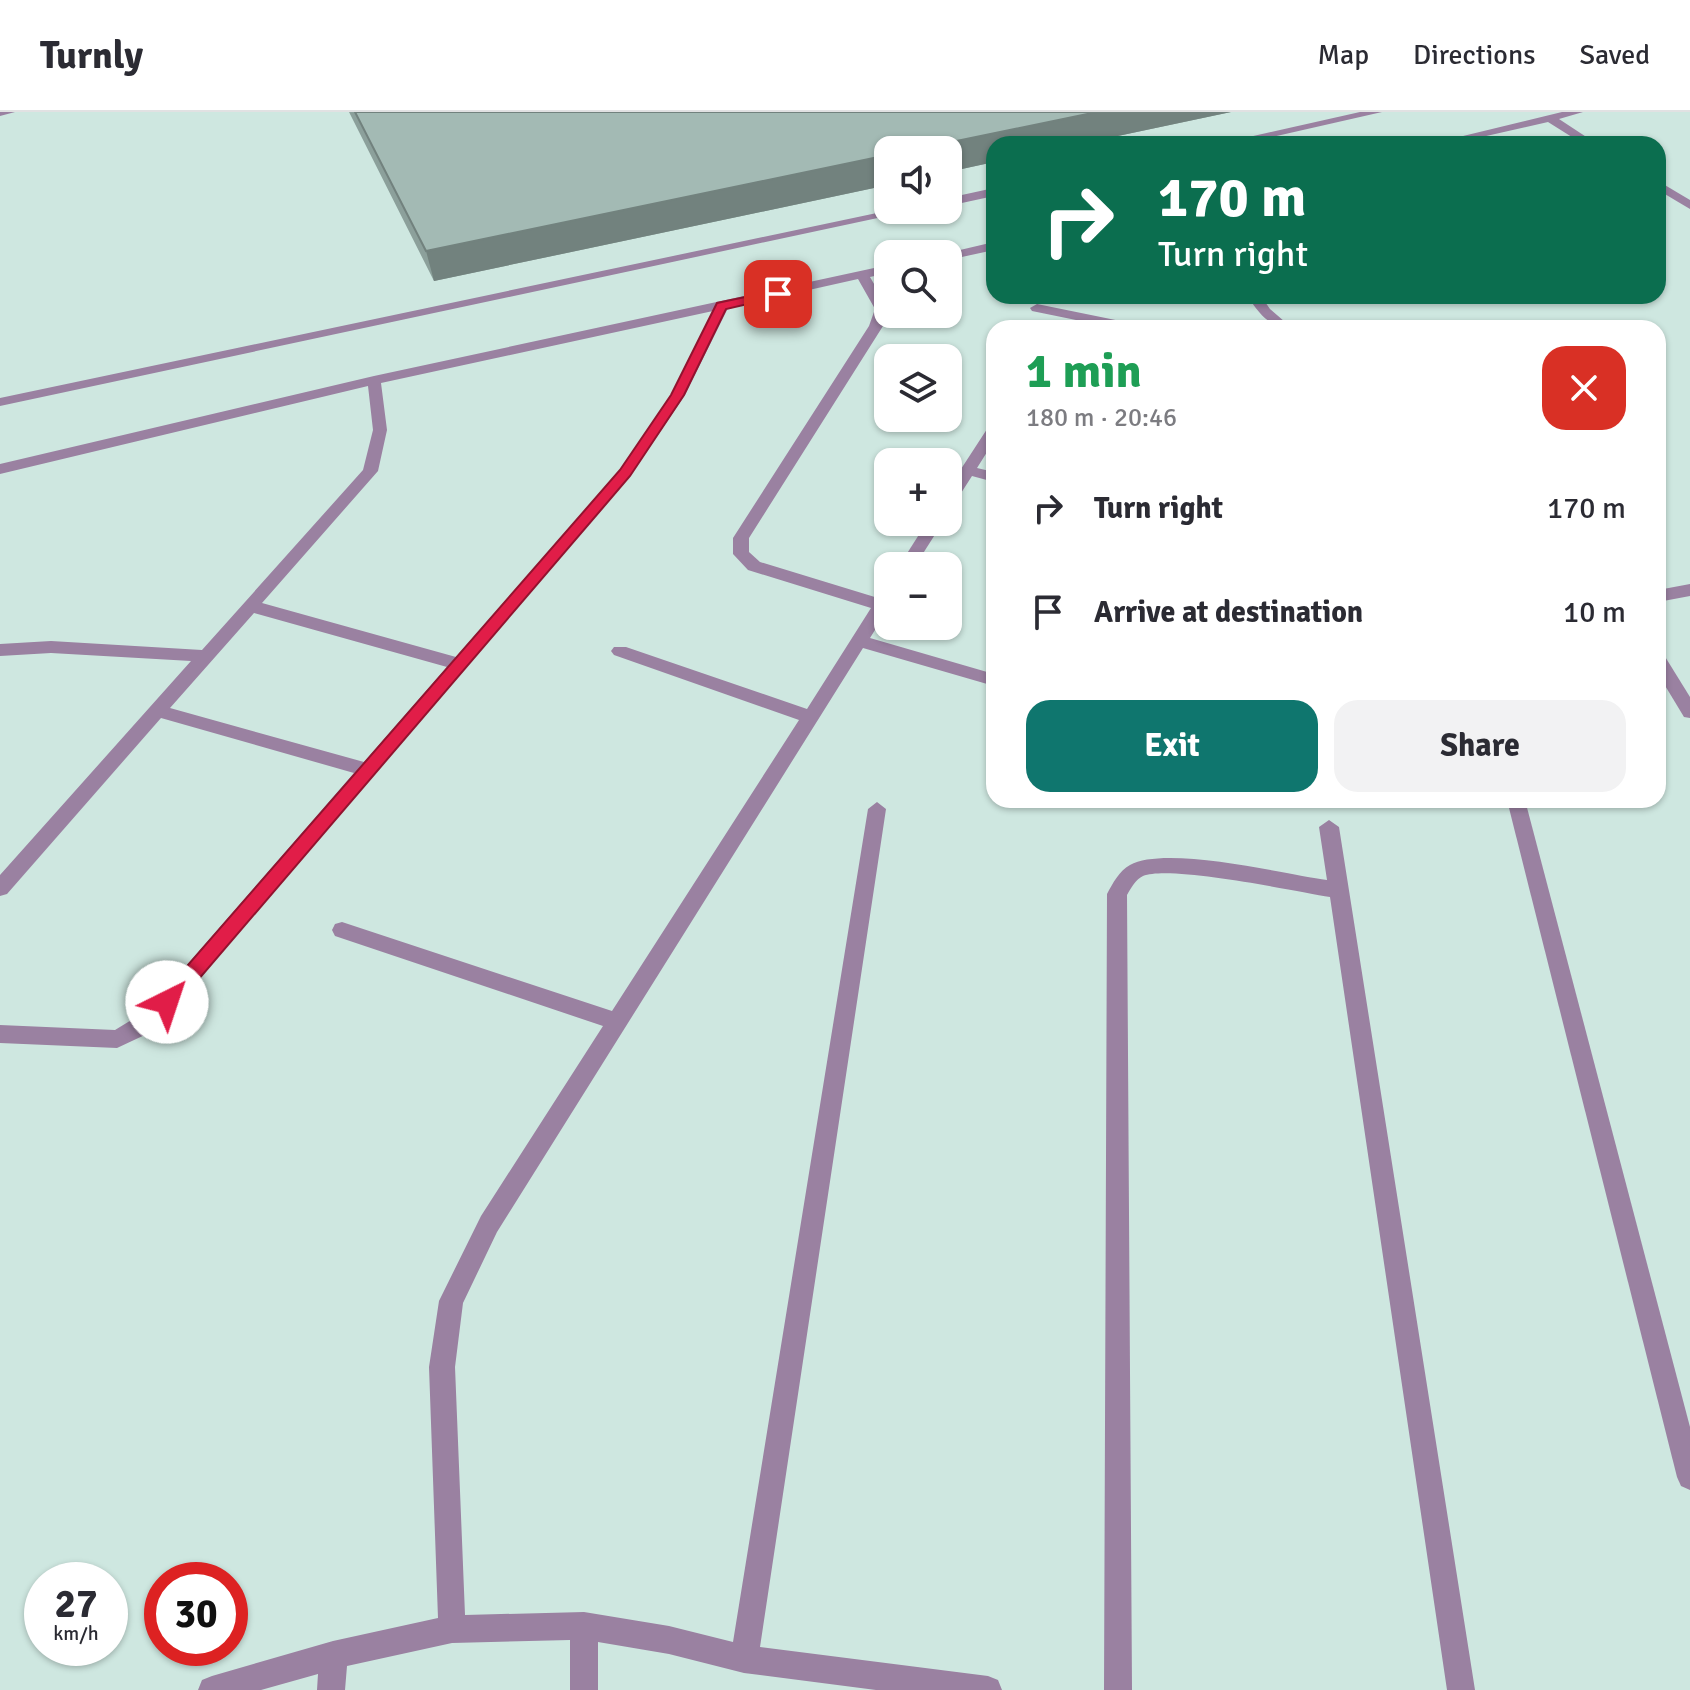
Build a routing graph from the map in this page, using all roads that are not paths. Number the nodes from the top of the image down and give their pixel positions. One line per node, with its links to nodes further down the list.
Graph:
1 (9, 112): 4 (street)
2 (1376, 112): 6 (street)
3 (1577, 112): 5 (street)
4 (0, 113)
5 (1549, 118): 7 (street); 8 (street)
6 (1262, 136)
7 (1471, 136)
8 (1578, 136)
9 (1666, 190): 12 (street)
10 (986, 194): 11 (street)
11 (962, 199)
12 (1690, 205)
13 (874, 217): 24 (street)
14 (986, 248): 15 (street)
15 (962, 253)
16 (874, 272): 17 (street)
17 (862, 275): 20 (street); 32 (street)
18 (1042, 304): 21 (street)
19 (1260, 304): 22 (street)
20 (722, 306): 23 (street); 39 (street)
21 (1104, 320)
22 (1275, 320)
23 (374, 380): 26 (street); 33 (street)
24 (0, 402)
25 (986, 442): 27 (street)
26 (0, 469)
27 (968, 470): 28 (street); 29 (street)
28 (986, 475)
29 (962, 479)
30 (1690, 590): 31 (street)
31 (1666, 594)
32 (874, 597)
33 (251, 606): 38 (street); 39 (street)
34 (874, 618): 35 (street)
35 (860, 641): 41 (street); 44 (street)
36 (0, 650): 38 (street)
37 (620, 651): 44 (street)
38 (207, 656): 43 (street)
39 (459, 664): 45 (street)
40 (1666, 672): 42 (street)
41 (986, 678)
42 (1690, 709)
43 (158, 711): 45 (street); 49 (street)
44 (811, 717): 52 (street)
45 (367, 770): 53 (street)
46 (1518, 808): 54 (street)
47 (877, 809): 58 (street)
48 (1329, 827): 50 (street)
49 (0, 888)
50 (1339, 890): 63 (street); 64 (street)
51 (342, 930): 52 (street)
52 (617, 1022): 56 (street)
53 (0, 1034)
54 (1690, 1477)
55 (584, 1626): 56 (street); 58 (street); 61 (street)
56 (452, 1629): 57 (street)
57 (333, 1655): 59 (street); 60 (street)
58 (744, 1659): 62 (street)
59 (212, 1690)
60 (331, 1690)
61 (584, 1690)
62 (988, 1690)
63 (1118, 1690)
64 (1461, 1690)

